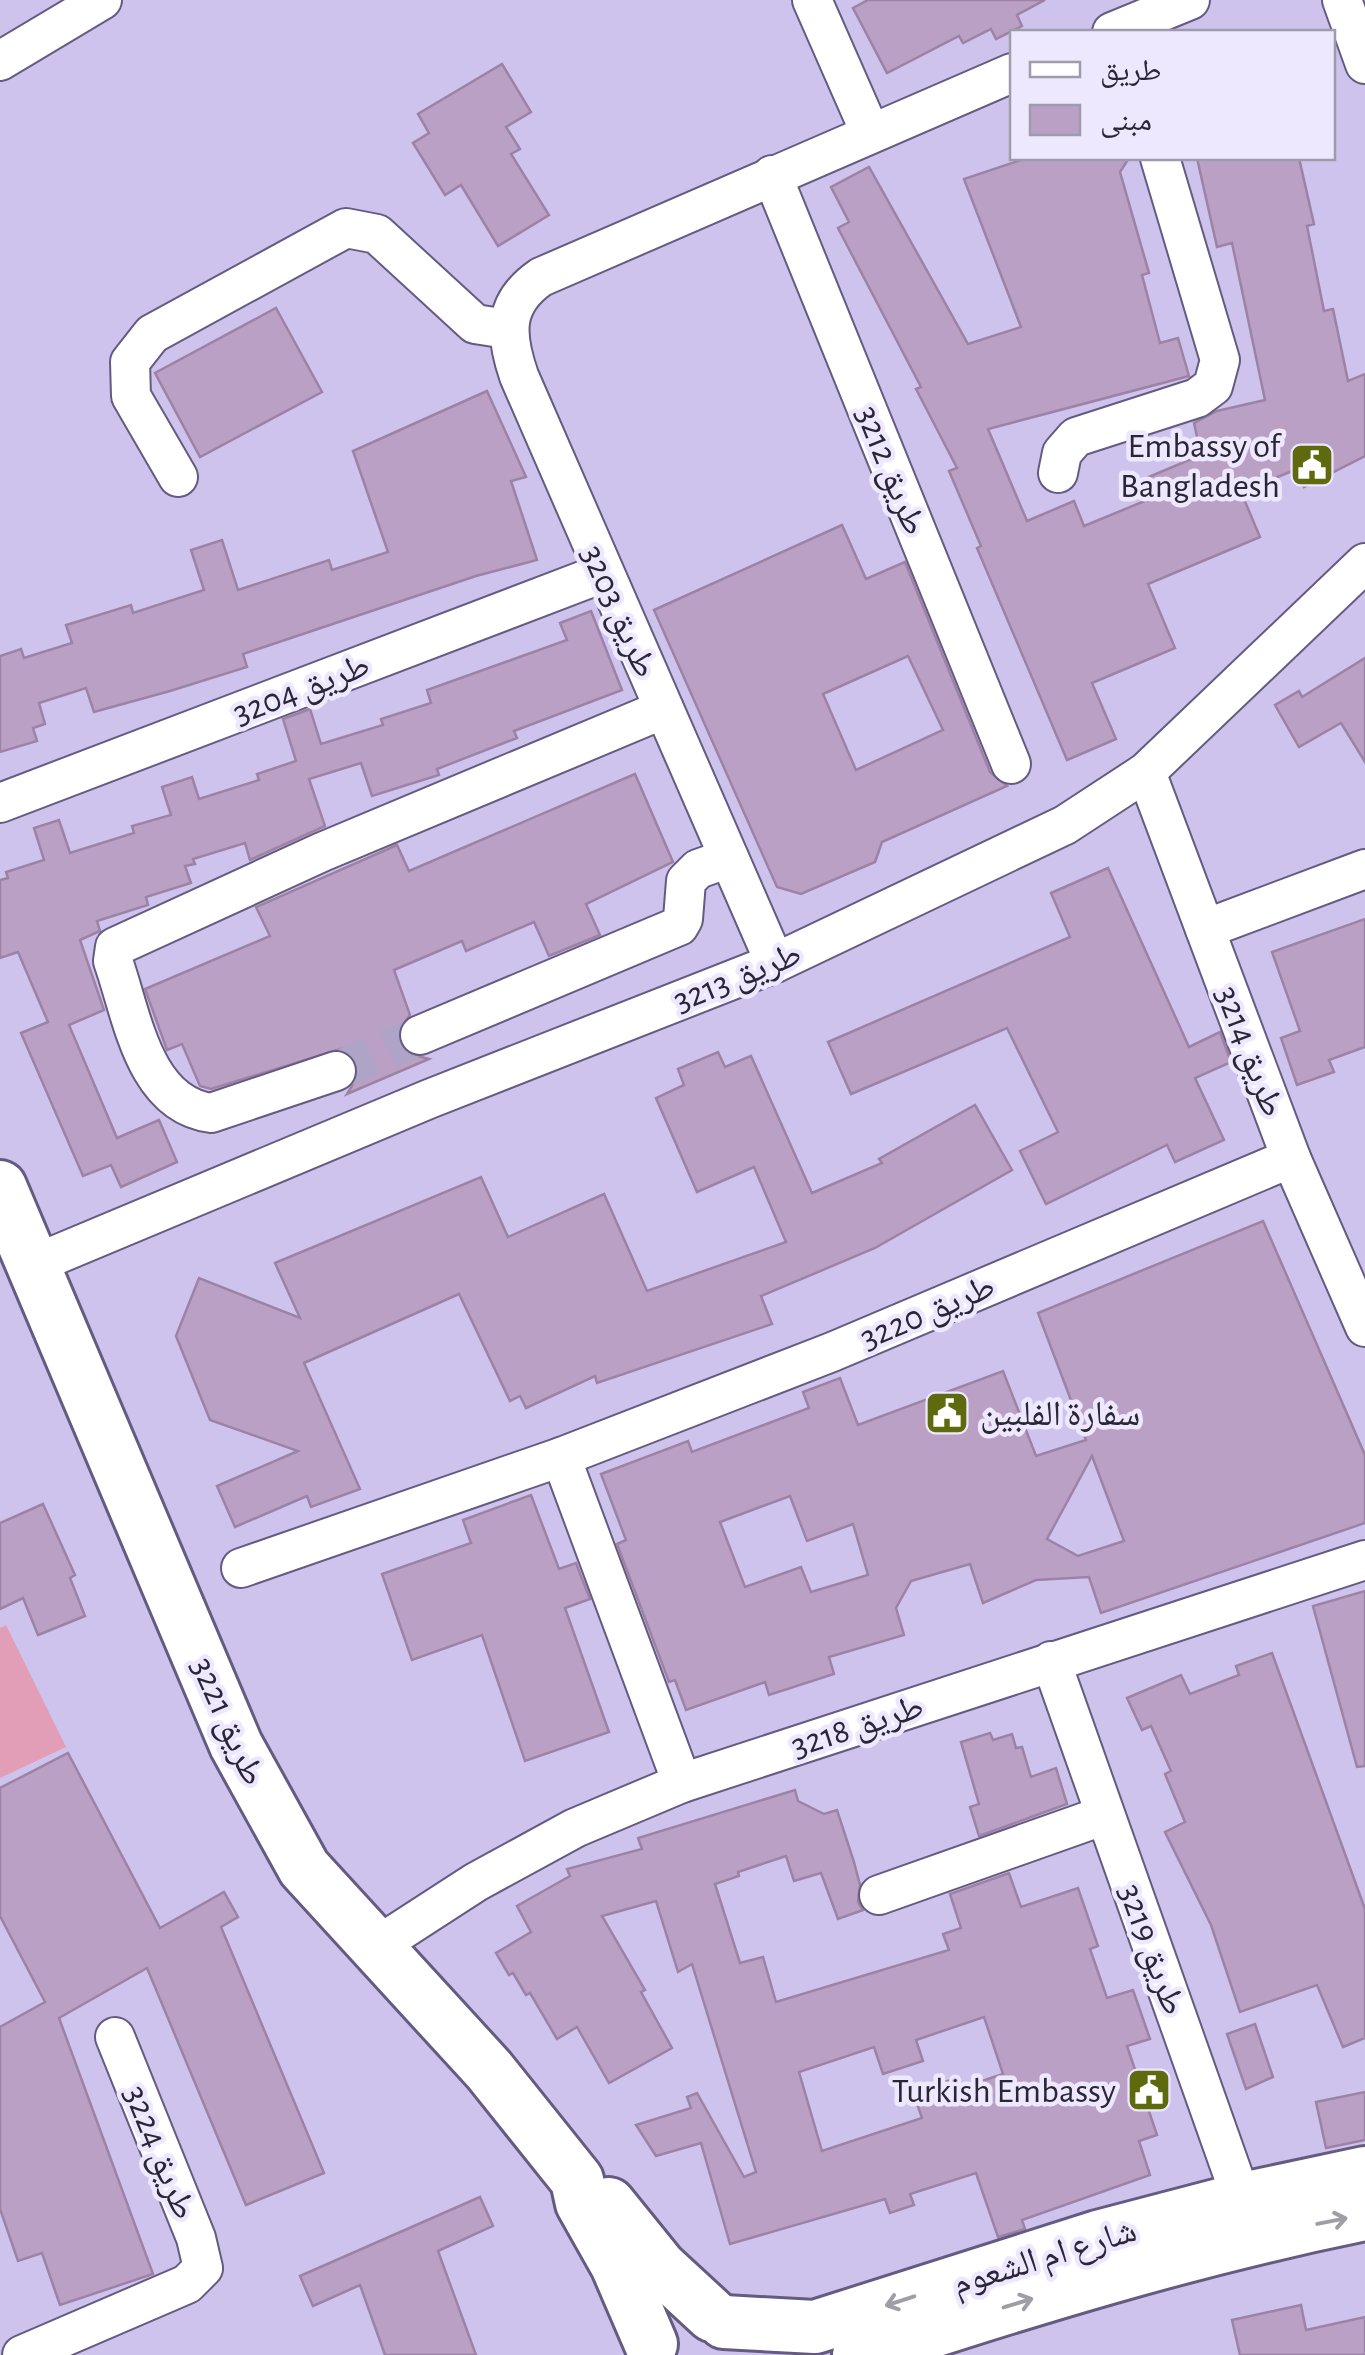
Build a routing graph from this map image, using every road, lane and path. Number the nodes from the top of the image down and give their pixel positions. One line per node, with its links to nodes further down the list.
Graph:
1 (102, 0): 6 (street)
2 (812, 0): 9 (street)
3 (1190, 0): 5 (street)
4 (1342, 0): 7 (street)
5 (1121, 30)
6 (0, 61)
7 (1365, 64)
8 (1010, 74): 9 (street)
9 (870, 132): 11 (street)
10 (1161, 160): 13 (street)
11 (772, 175): 12 (street); 18 (street, طريق 3212)
12 (507, 329): 14 (street); 16 (street, طريق 3203)
13 (1058, 473)
14 (178, 477)
15 (1365, 562): 19 (street, طريق 3213)
16 (603, 573): 17 (street, طريق 3203); 20 (street, طريق 3204)
17 (664, 708): 21 (street, طريق 3203); 26 (street)
18 (1011, 764)
19 (1146, 772): 23 (street, طريق 3214); 24 (street, طريق 3213)
20 (0, 802)
21 (728, 858): 24 (street, طريق 3203); 25 (street)
22 (1365, 869): 23 (street)
23 (1205, 929): 27 (street, طريق 3214)
24 (774, 963): 29 (street, طريق 3213)
25 (420, 1035)
26 (336, 1071)
27 (1292, 1158): 30 (street, طريق 3214); 31 (street, طريق 3220)
28 (0, 1187): 29 (street, طريق 3221)
29 (32, 1265): 38 (street, طريق 3221)
30 (1365, 1326)
31 (560, 1458): 33 (street, طريق 3220); 35 (street)
32 (1365, 1560): 34 (street, طريق 3218)
33 (241, 1568)
34 (1051, 1661): 35 (street, طريق 3218); 36 (street, طريق 3219)
35 (682, 1783): 38 (street, طريق 3218)
36 (1106, 1815): 37 (street); 43 (street, طريق 3219)
37 (879, 1895)
38 (374, 1948): 41 (street, طريق 3221)
39 (115, 2037): 46 (street, طريق 3224)
40 (1365, 2173): 43 (street, شارع ام الشعوم)
41 (577, 2180): 44 (street, طريق 3221); 45 (street, طريق 3221)
42 (1365, 2214): 43 (street, شارع ام الشعوم, one-way to 42)
43 (1248, 2218): 44 (street, شارع ام الشعوم, one-way to 44); 47 (street, شارع ام الشعوم, one-way to 43)
44 (726, 2331): 45 (street, شارع ام الشعوم)
45 (648, 2351)
46 (22, 2355)
47 (859, 2355)

